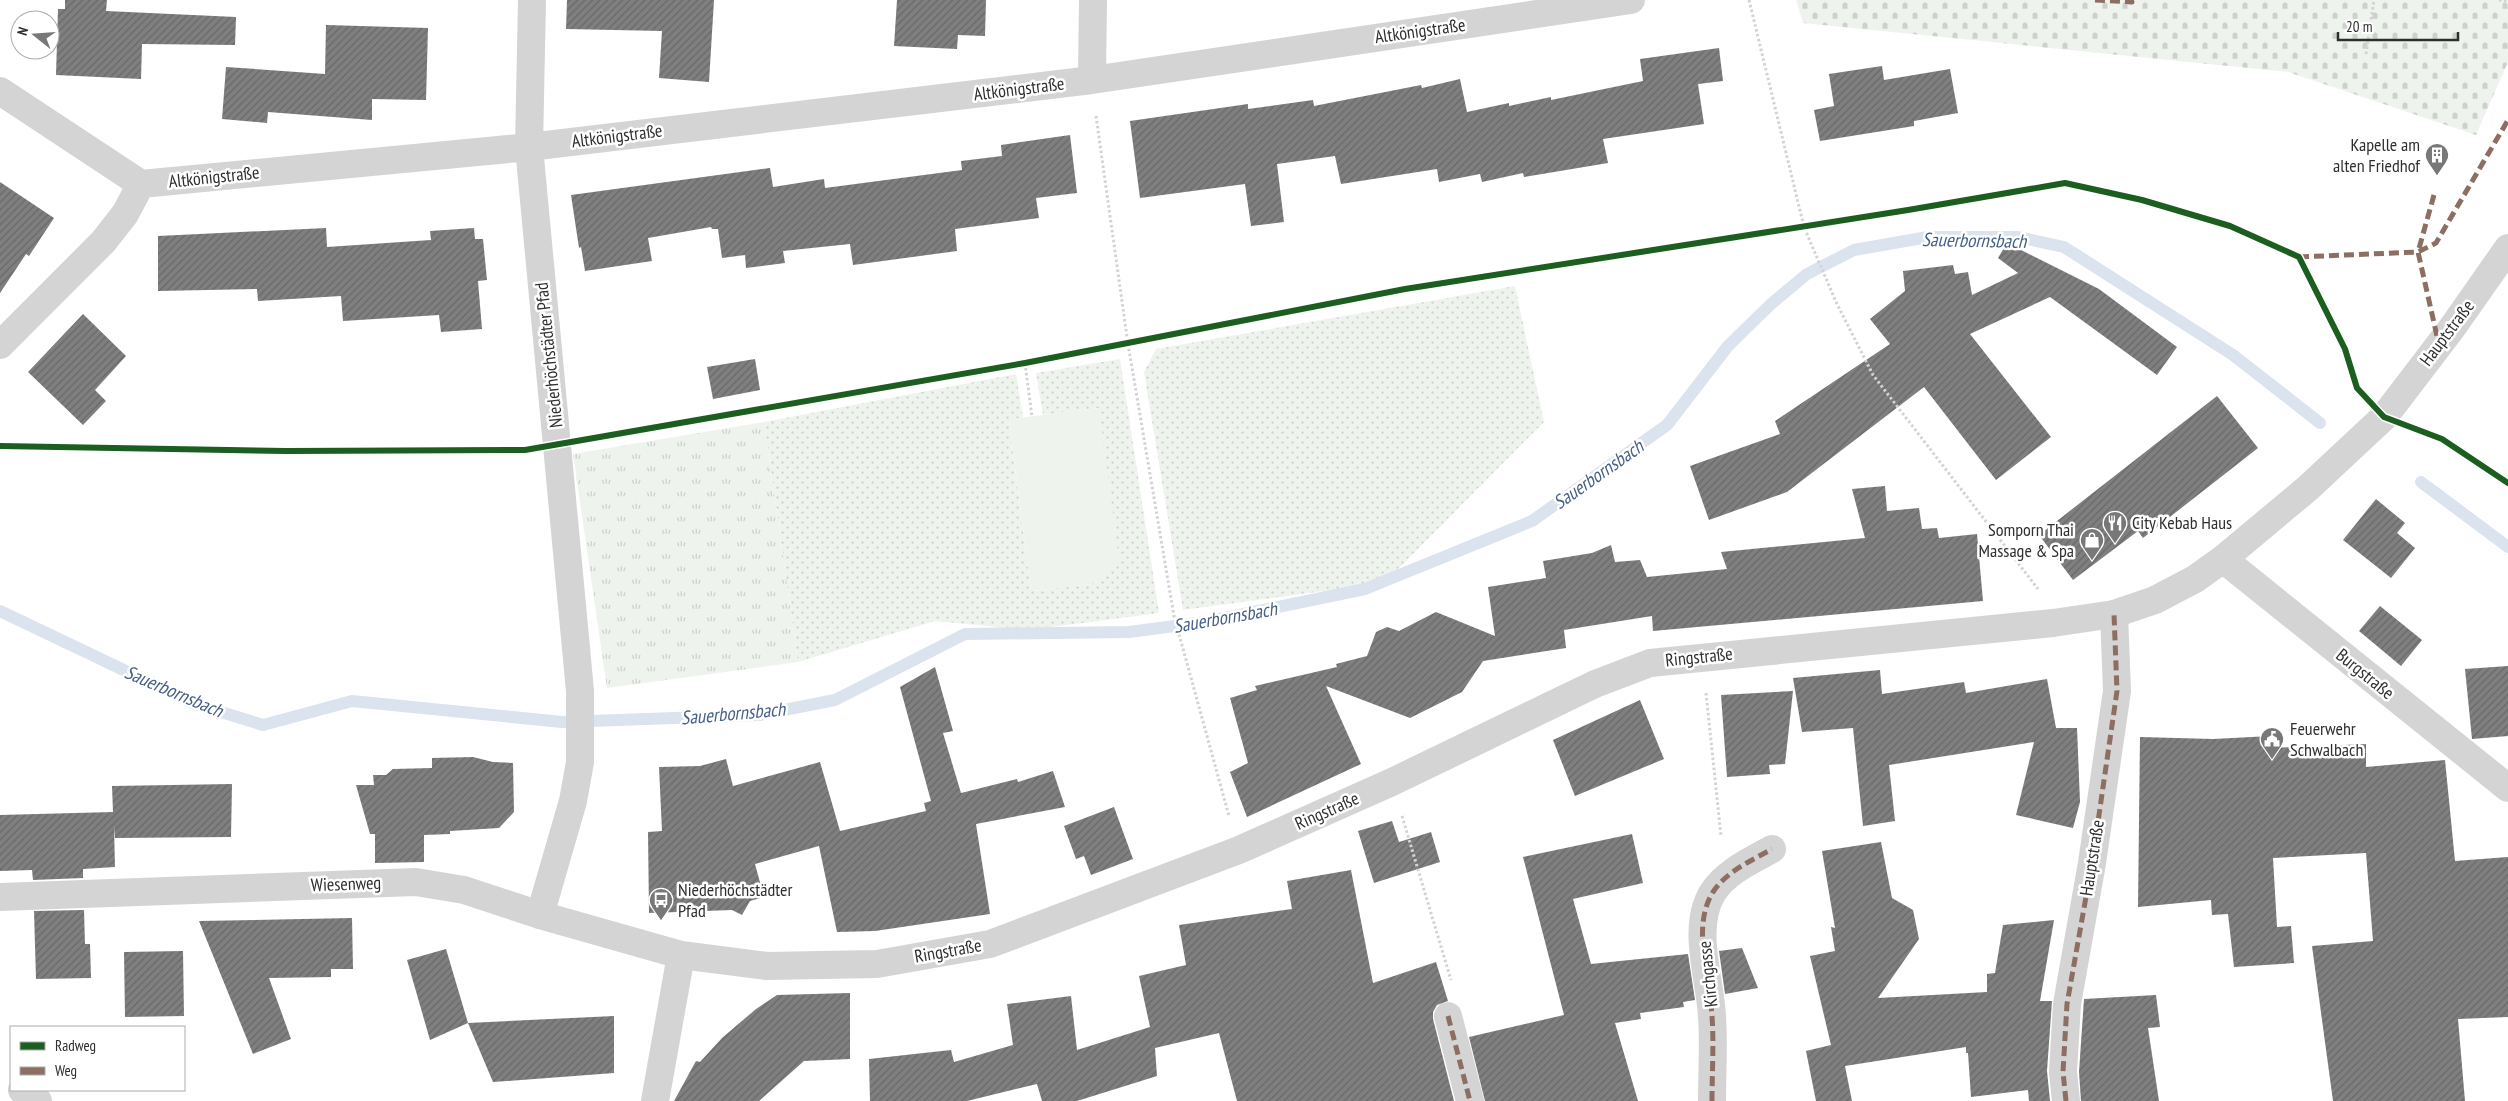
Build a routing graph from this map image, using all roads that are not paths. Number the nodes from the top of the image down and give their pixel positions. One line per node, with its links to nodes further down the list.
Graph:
1 (532, 0): 6 (street, Niederhöchstädter Pfad)
2 (1093, 0): 4 (street)
3 (1631, 0): 4 (street, Altkönigstraße)
4 (1092, 80): 6 (street, Altkönigstraße)
5 (0, 91): 7 (street)
6 (529, 147): 7 (street, Altkönigstraße); 15 (street, Niederhöchstädter Pfad)
7 (141, 184): 9 (street)
8 (2508, 248): 10 (street, Hauptstraße)
9 (0, 346)
10 (2223, 559): 11 (street); 12 (street, Burgstraße)
11 (2114, 614): 16 (street, Ringstraße); 23 (street, Hauptstraße)
12 (2508, 788)
13 (1772, 849): 22 (street, Kirchgasse)
14 (0, 897): 15 (street, Wiesenweg)
15 (540, 915): 16 (street, Wiesenweg)
16 (681, 955): 20 (street)
17 (1448, 1016): 21 (street)
18 (24, 1091): 19 (street)
19 (38, 1101)
20 (655, 1101)
21 (1470, 1101)
22 (1712, 1101)
23 (2066, 1101)

